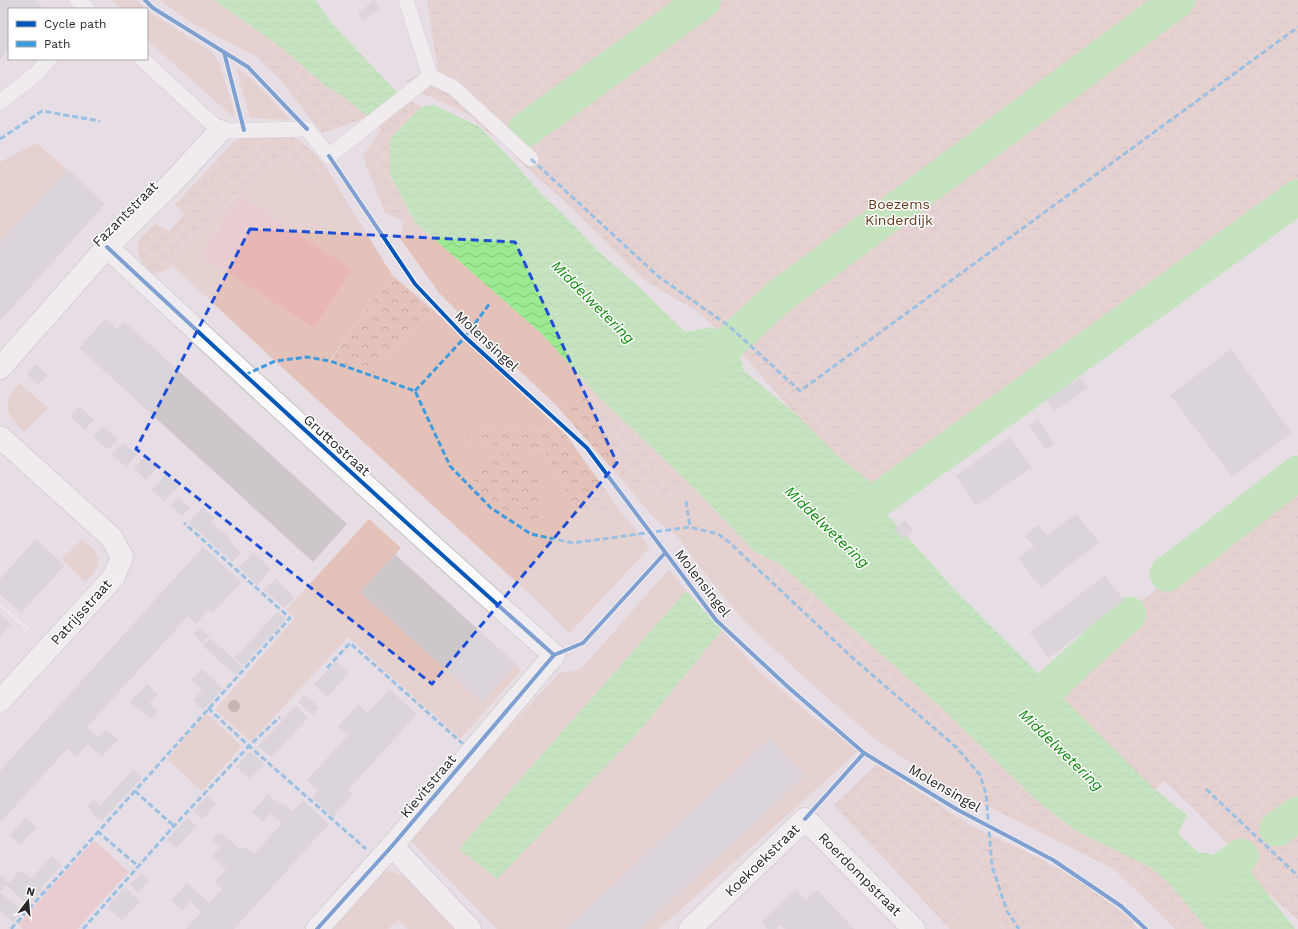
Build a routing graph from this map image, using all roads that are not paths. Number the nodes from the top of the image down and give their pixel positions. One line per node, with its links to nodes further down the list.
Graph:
1 (77, 0): 3 (lane)
2 (406, 0): 6 (lane)
3 (86, 8)
4 (48, 60): 7 (lane)
5 (143, 60): 8 (lane)
6 (430, 76): 8 (lane); 9 (lane)
7 (0, 102)
8 (220, 131): 10 (street, Fazantstraat)
9 (531, 159)
10 (107, 247): 11 (street, Fazantstraat); 13 (street, Gruttostraat)
11 (0, 368)
12 (0, 437): 14 (street, Patrijsstraat)
13 (554, 655): 16 (street, Kievitstraat)
14 (0, 702)
15 (805, 818): 19 (street, Koekoekstraat); 20 (street, Roerdompstraat)
16 (392, 846): 17 (street, Kievitstraat); 18 (street)
17 (317, 929)
18 (470, 929)
19 (690, 929)
20 (914, 929)

